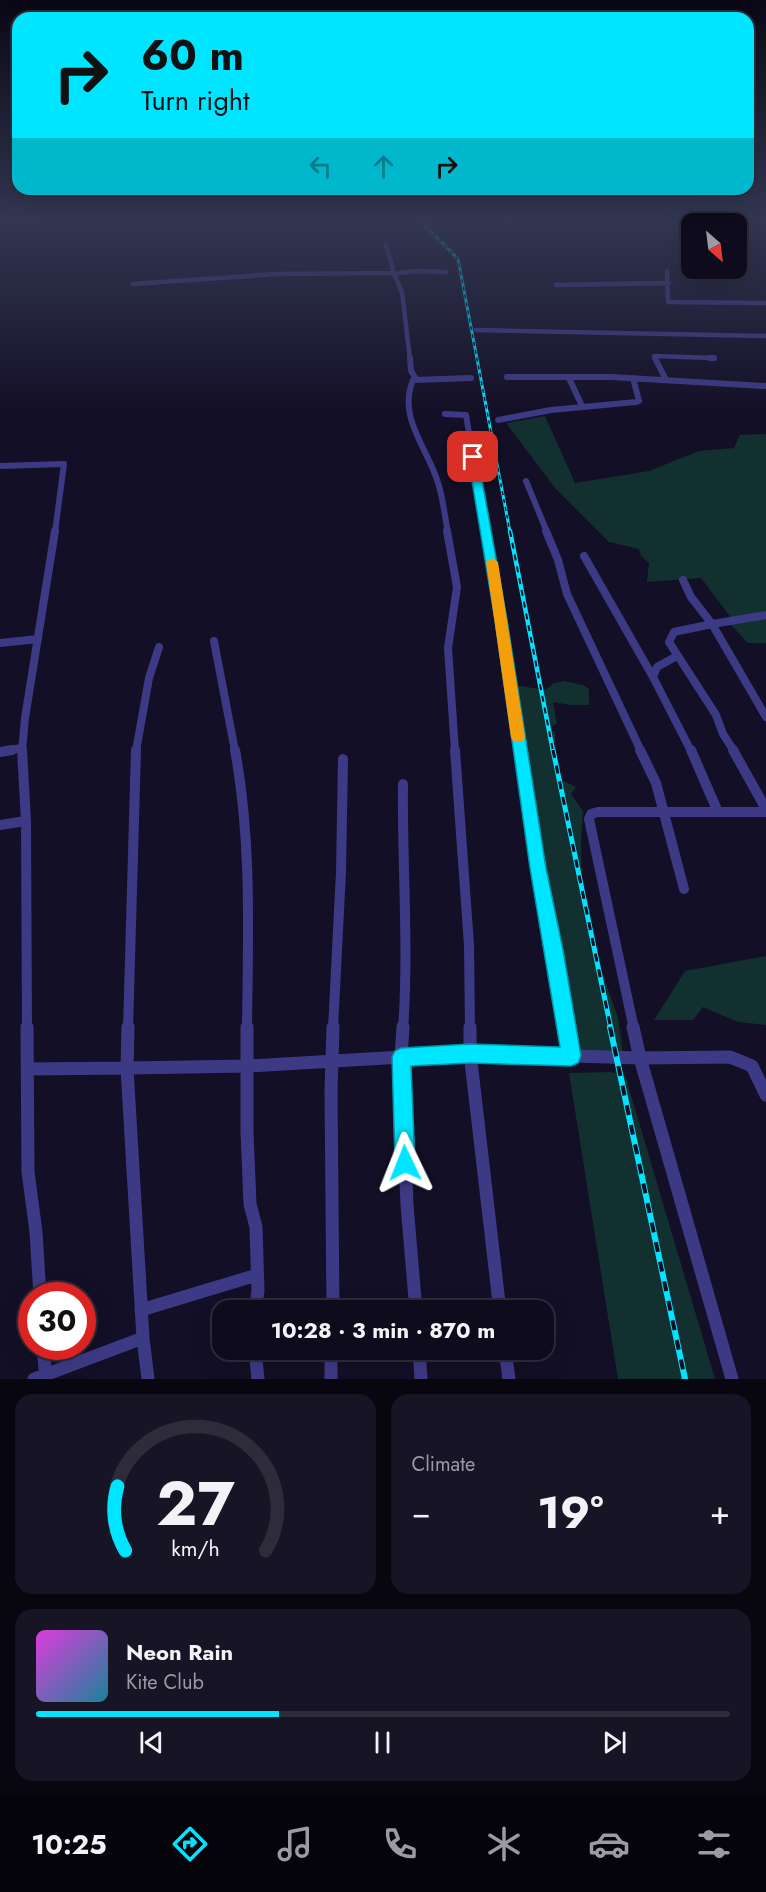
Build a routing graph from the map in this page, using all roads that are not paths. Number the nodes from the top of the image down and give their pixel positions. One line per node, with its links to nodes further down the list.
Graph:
1 (400, 286): 11 (street)
2 (669, 286): 3 (street)
3 (766, 303)
4 (476, 330): 5 (street)
5 (766, 336)
6 (714, 358): 12 (street)
7 (507, 377): 9 (street)
8 (471, 378): 11 (street)
9 (569, 378): 10 (street); 14 (street)
10 (633, 378): 12 (street); 14 (street)
11 (416, 379): 40 (street)
12 (666, 380): 13 (street)
13 (766, 386)
14 (582, 406): 16 (street)
15 (445, 414): 41 (street)
16 (498, 420)
17 (0, 466): 23 (street)
18 (526, 481): 35 (street)
19 (584, 556): 28 (street)
20 (683, 580): 22 (street)
21 (766, 615): 22 (street)
22 (712, 624): 27 (street); 29 (street)
23 (38, 639): 25 (street); 30 (street)
24 (214, 641): 45 (street)
25 (0, 642)
26 (159, 647): 46 (street)
27 (677, 656): 28 (street); 34 (street)
28 (653, 676): 36 (street)
29 (766, 717)
30 (22, 748): 31 (street); 37 (street)
31 (0, 752)
32 (343, 759): 44 (street)
33 (403, 784): 42 (street)
34 (766, 811): 36 (street)
35 (665, 812): 36 (street); 39 (street); 43 (street)
36 (718, 812)
37 (26, 821): 38 (street); 47 (street)
38 (0, 825)
39 (684, 889)
40 (470, 1053): 41 (street); 42 (street); 54 (street)
41 (571, 1056): 43 (street)
42 (401, 1057): 44 (street); 53 (street)
43 (640, 1058): 48 (street); 68 (street)
44 (332, 1061): 45 (street); 52 (street)
45 (248, 1066): 46 (street); 49 (street)
46 (127, 1068): 47 (street); 55 (street)
47 (29, 1070): 50 (street)
48 (766, 1095)
49 (257, 1275): 51 (street); 55 (street)
50 (39, 1282)
51 (257, 1300)
52 (333, 1300)
53 (415, 1300)
54 (499, 1300)
55 (141, 1310): 56 (street)
56 (143, 1338): 62 (street); 63 (street)
57 (43, 1360): 62 (street)
58 (256, 1360): 64 (street)
59 (331, 1360): 65 (street)
60 (420, 1360): 66 (street)
61 (506, 1360): 67 (street)
62 (42, 1378)
63 (148, 1379)
64 (258, 1379)
65 (331, 1379)
66 (422, 1379)
67 (509, 1379)
68 (732, 1379)

